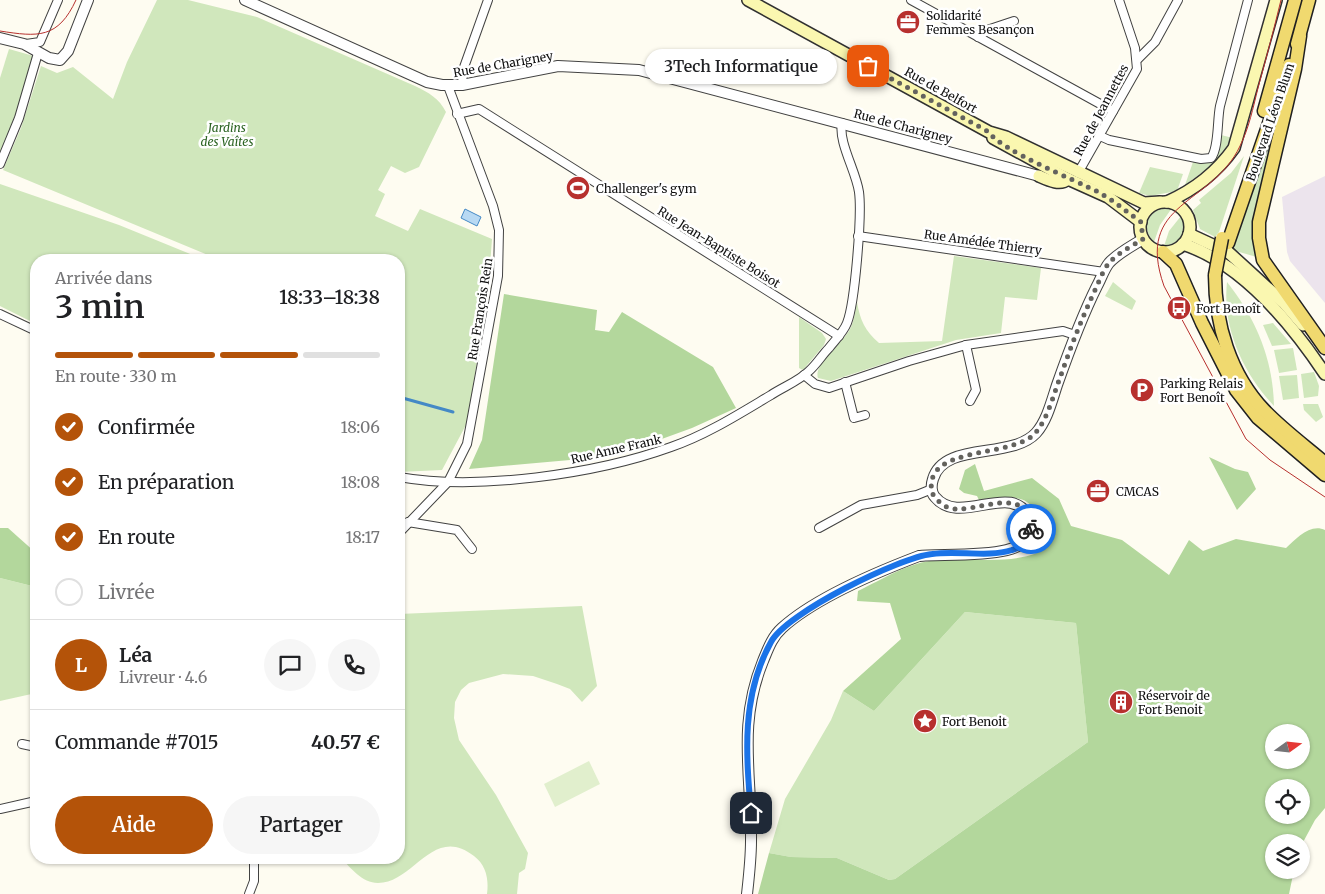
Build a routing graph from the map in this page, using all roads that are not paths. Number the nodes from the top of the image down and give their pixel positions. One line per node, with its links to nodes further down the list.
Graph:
1 (58, 0): 19 (street)
2 (88, 0): 20 (street)
3 (245, 0): 23 (street, Rue de Charigney)
4 (488, 0): 22 (street)
5 (748, 0): 27 (main road, Rue de Belfort)
6 (911, 0): 14 (street)
7 (930, 0): 14 (street)
8 (1119, 0): 21 (street, Rue de Jeannettes)
9 (1178, 0): 21 (street)
10 (1248, 0): 28 (street)
11 (1276, 0): 32 (main road)
12 (1295, 0): 37 (main road, Boulevard Léon Blum)
13 (1309, 0): 16 (main road, Boulevard Léon Blum)
14 (927, 9): 17 (street)
15 (1014, 21): 17 (street)
16 (1300, 36): 37 (main road, Boulevard Léon Blum); 46 (main road)
17 (978, 37): 24 (street)
18 (0, 38): 19 (street)
19 (24, 44): 20 (street)
20 (38, 53): 29 (street)
21 (1138, 59): 24 (street, Rue de Jeannettes)
22 (462, 85): 23 (street, Rue de Charigney); 26 (street, Rue de Charigney)
23 (448, 86): 25 (street, Rue François Rein)
24 (1113, 111): 28 (street, Rue de Jeannettes)
25 (457, 114): 44 (street, Rue Jean-Baptiste Boisot); 56 (street, Rue François Rein)
26 (842, 123): 30 (street, Rue de Charigney); 34 (street)
27 (989, 132): 30 (main road, Rue de Belfort); 31 (main road, Rue de Belfort)
28 (1100, 136): 31 (street, Rue de Jeannettes)
29 (0, 164)
30 (1041, 171): 31 (main road); 33 (main road)
31 (1078, 173): 32 (main road, Rue de Belfort)
32 (1163, 202): 33 (main road); 36 (main road)
33 (1141, 222): 35 (main road)
34 (858, 236): 39 (street, Rue Amédée Thierry); 44 (street)
35 (1143, 239): 38 (main road); 39 (street)
36 (1186, 239): 38 (main road); 46 (main road); 47 (main road)
37 (1225, 240): 40 (main road)
38 (1163, 252): 54 (main road)
39 (1104, 272): 43 (street)
40 (1219, 278): 52 (main road); 53 (main road)
41 (0, 314): 42 (street)
42 (30, 328)
43 (1075, 335): 45 (street); 57 (street)
44 (840, 336): 48 (street)
45 (966, 345): 49 (street); 50 (street)
46 (1325, 348)
47 (1325, 374)
48 (804, 375): 49 (street); 56 (street, Rue Anne Frank)
49 (845, 382): 51 (street)
50 (970, 401)
51 (865, 415)
52 (1325, 455)
53 (1325, 463)
54 (1325, 475)
55 (405, 478): 56 (street, Rue Anne Frank)
56 (448, 482): 58 (street, Rue François Rein)
57 (932, 489): 60 (street); 68 (street)
58 (408, 522): 59 (street, Rue François Rein); 61 (street)
59 (405, 525)
60 (819, 528)
61 (472, 549)
62 (22, 744): 63 (street)
63 (30, 746)
64 (30, 802): 65 (street)
65 (0, 809)
66 (254, 864): 67 (street)
67 (249, 894)
68 (747, 894)

